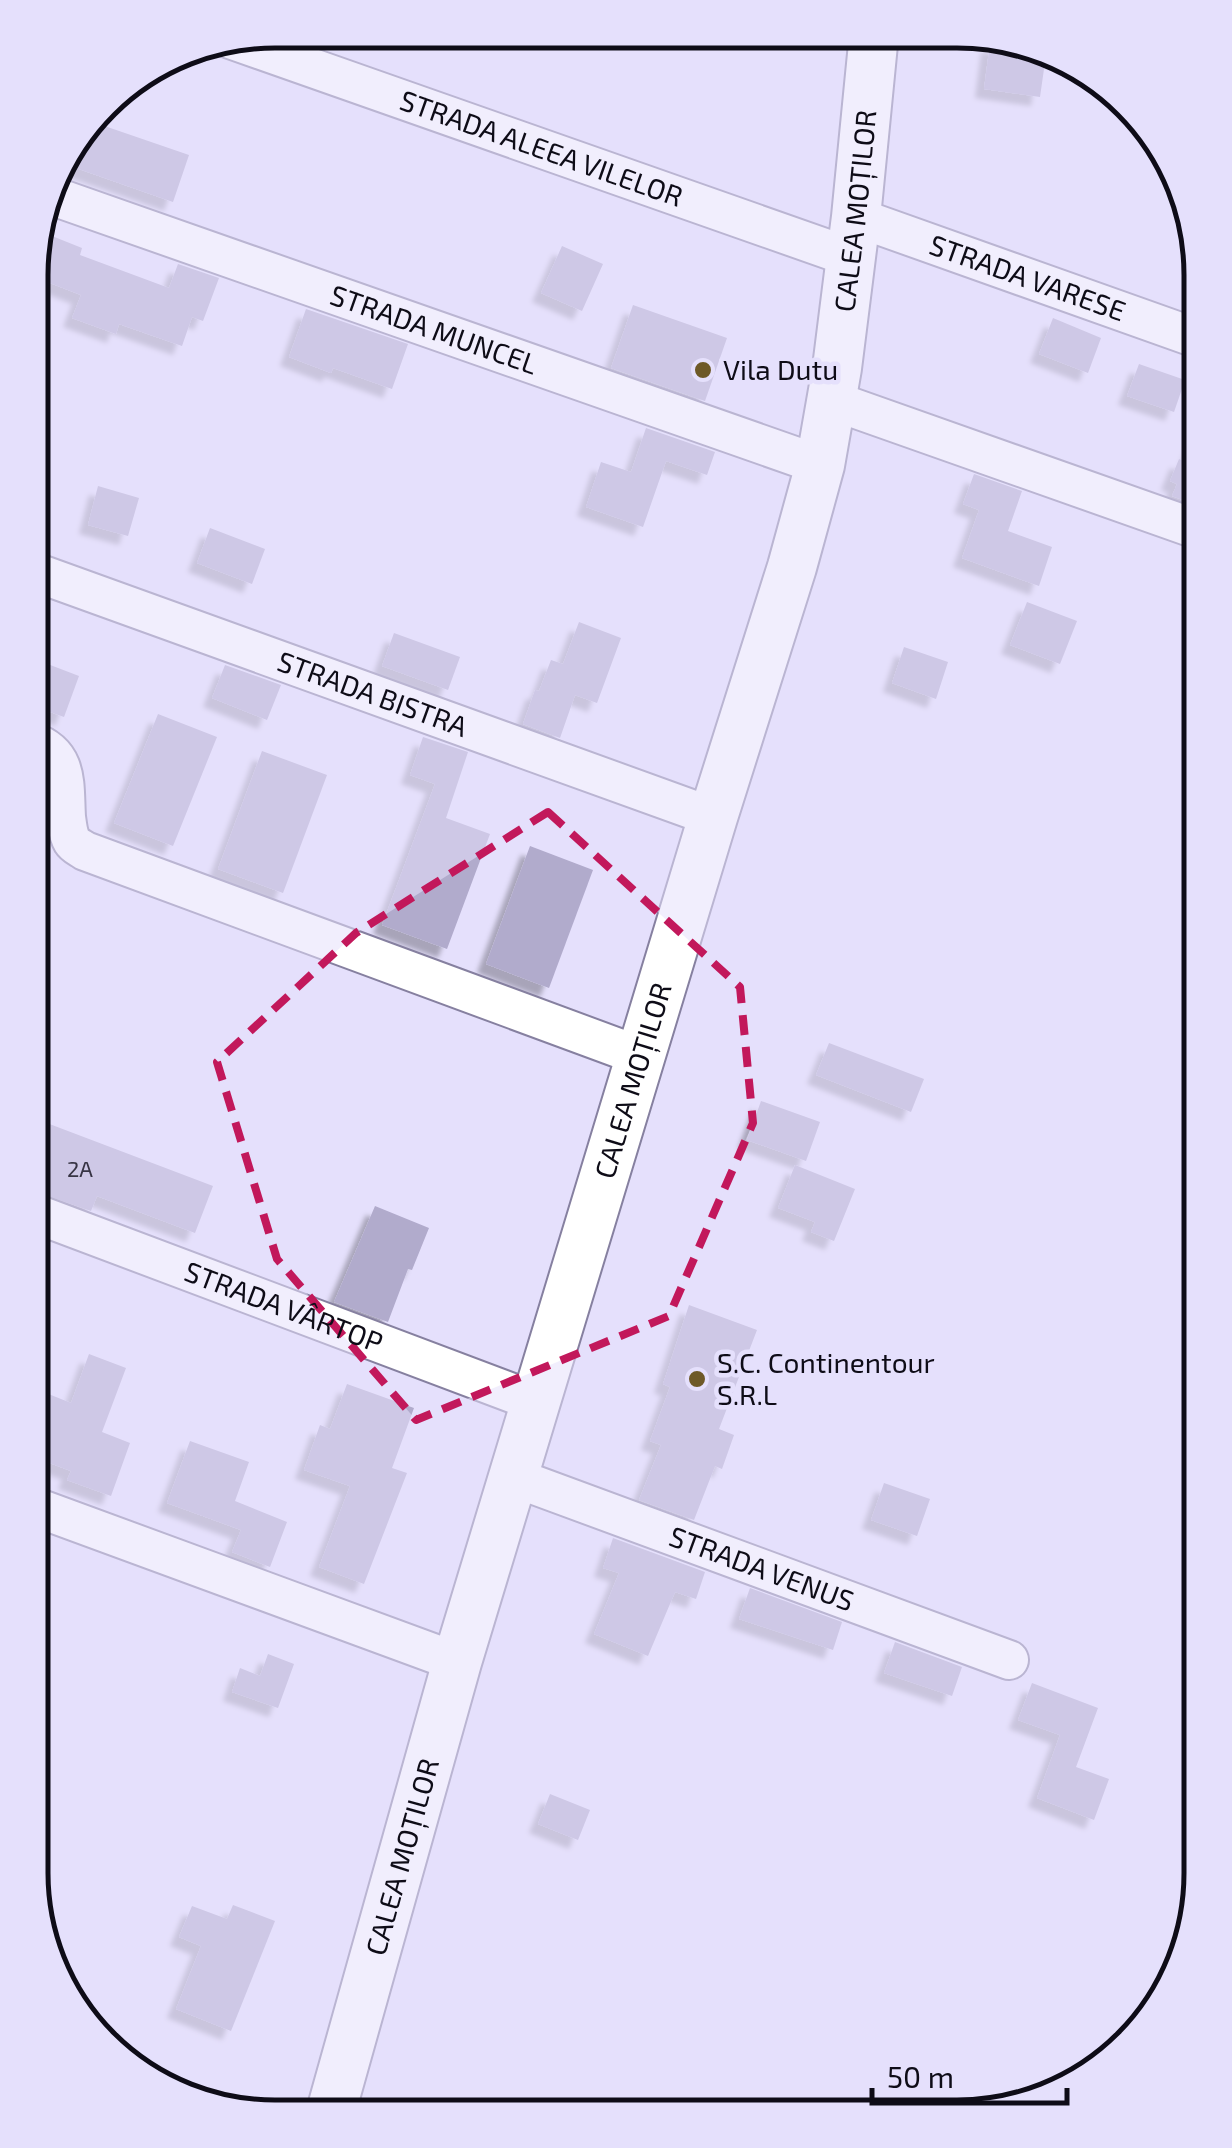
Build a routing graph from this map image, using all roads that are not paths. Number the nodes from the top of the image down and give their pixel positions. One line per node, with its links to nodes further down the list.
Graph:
1 (873, 48): 4 (main road, CALEA MOȚILOR)
2 (260, 49): 4 (street, STRADA ALEEA VILELOR)
3 (61, 199): 7 (street, STRADA MUNCEL)
4 (853, 238): 5 (street, STRADA VARESE); 6 (main road, CALEA MOȚILOR)
5 (1185, 335)
6 (831, 400): 7 (main road, CALEA MOȚILOR); 8 (street)
7 (820, 465): 11 (main road, CALEA MOȚILOR)
8 (1185, 526)
9 (48, 577): 11 (street, STRADA BISTRA)
10 (48, 748): 12 (street)
11 (713, 817): 12 (main road, CALEA MOȚILOR)
12 (640, 1056): 14 (main road, CALEA MOȚILOR)
13 (48, 1218): 14 (street, STRADA VÂRTOP)
14 (536, 1402): 15 (main road, CALEA MOȚILOR)
15 (513, 1478): 17 (street, STRADA VENUS); 18 (main road, CALEA MOȚILOR)
16 (48, 1512): 18 (street)
17 (1008, 1660)
18 (457, 1662): 19 (main road, CALEA MOȚILOR)
19 (334, 2100)

